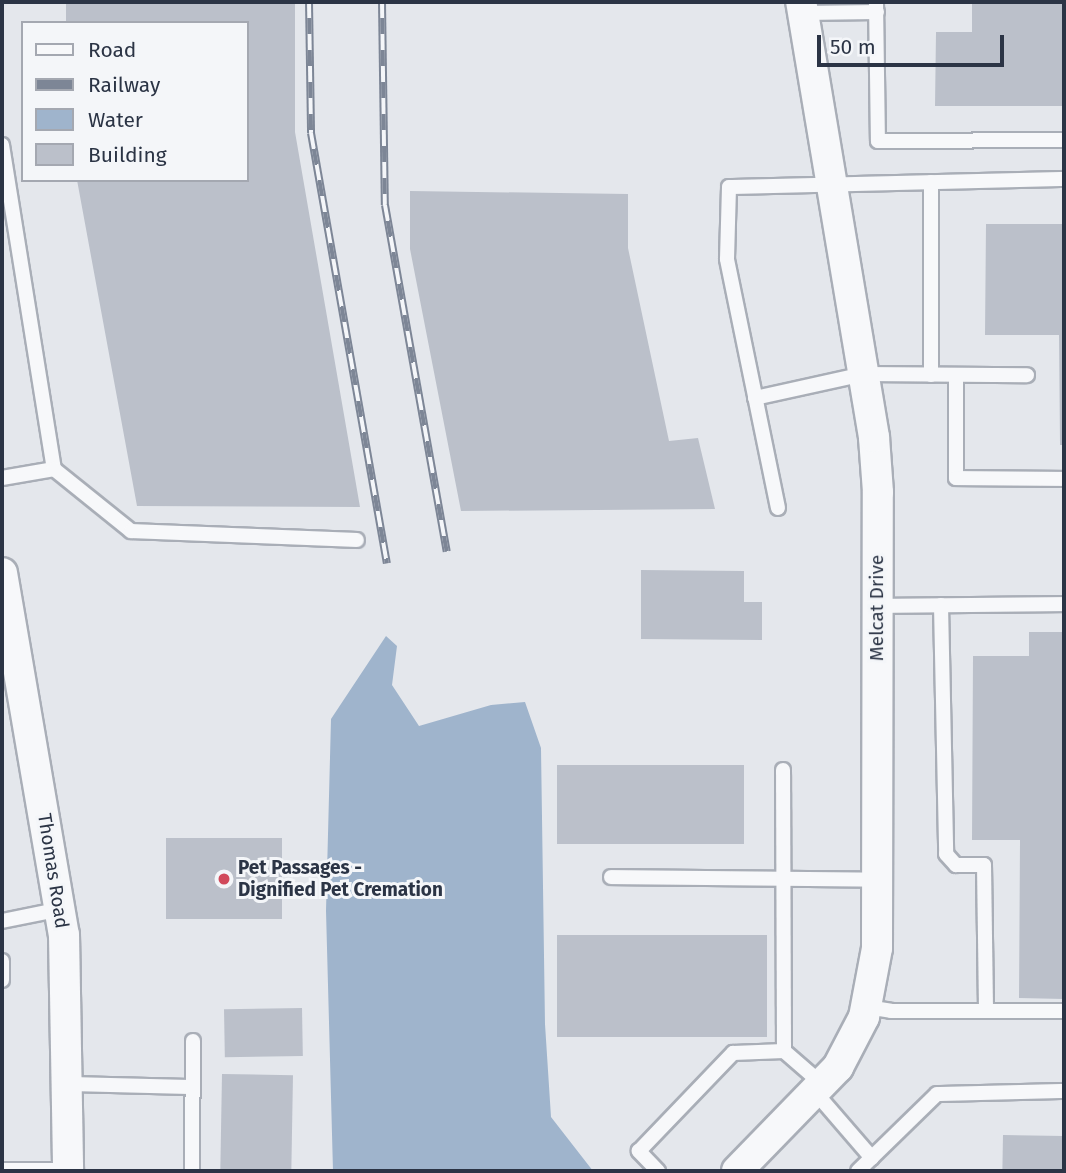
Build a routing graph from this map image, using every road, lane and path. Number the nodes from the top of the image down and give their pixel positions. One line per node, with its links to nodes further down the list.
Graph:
1 (876, 7): 2 (lane); 3 (lane)
2 (802, 8): 7 (street, Melcat Drive)
3 (1064, 140)
4 (2, 145): 13 (lane)
5 (1064, 179): 6 (lane)
6 (931, 183): 7 (lane); 9 (lane)
7 (831, 185): 8 (street, Melcat Drive); 12 (lane)
8 (864, 374): 9 (lane); 12 (lane); 21 (street, Melcat Drive)
9 (931, 375): 10 (lane)
10 (956, 375): 11 (lane); 15 (lane)
11 (1027, 375)
12 (755, 398): 16 (lane)
13 (54, 469): 14 (lane); 17 (lane)
14 (2, 478)
15 (1064, 479)
16 (778, 508)
17 (357, 540)
18 (2, 573): 22 (street, Thomas Road)
19 (1064, 604): 20 (lane)
20 (942, 605): 21 (lane); 32 (lane)
21 (877, 606): 26 (street, Melcat Drive)
22 (10, 665): 27 (street, Thomas Road)
23 (783, 770): 25 (lane)
24 (611, 877): 25 (lane)
25 (783, 879): 26 (lane); 35 (lane)
26 (877, 880): 31 (street, Melcat Drive)
27 (61, 909): 28 (lane); 36 (street, Thomas Road)
28 (2, 921)
29 (2, 961): 30 (lane)
30 (2, 980)
31 (867, 1007): 32 (lane); 38 (street, Melcat Drive)
32 (986, 1011): 33 (lane)
33 (1064, 1011)
34 (193, 1041): 37 (lane)
35 (784, 1051): 38 (lane); 44 (lane)
36 (68, 1084): 37 (lane); 42 (street, Thomas Road)
37 (192, 1087): 43 (lane)
38 (819, 1088): 40 (lane); 45 (street, Melcat Drive)
39 (1064, 1091): 40 (lane)
40 (872, 1158): 46 (lane)
41 (2, 1170): 42 (lane)
42 (68, 1171)
43 (192, 1171)
44 (658, 1171)
45 (737, 1171)
46 (858, 1171)

